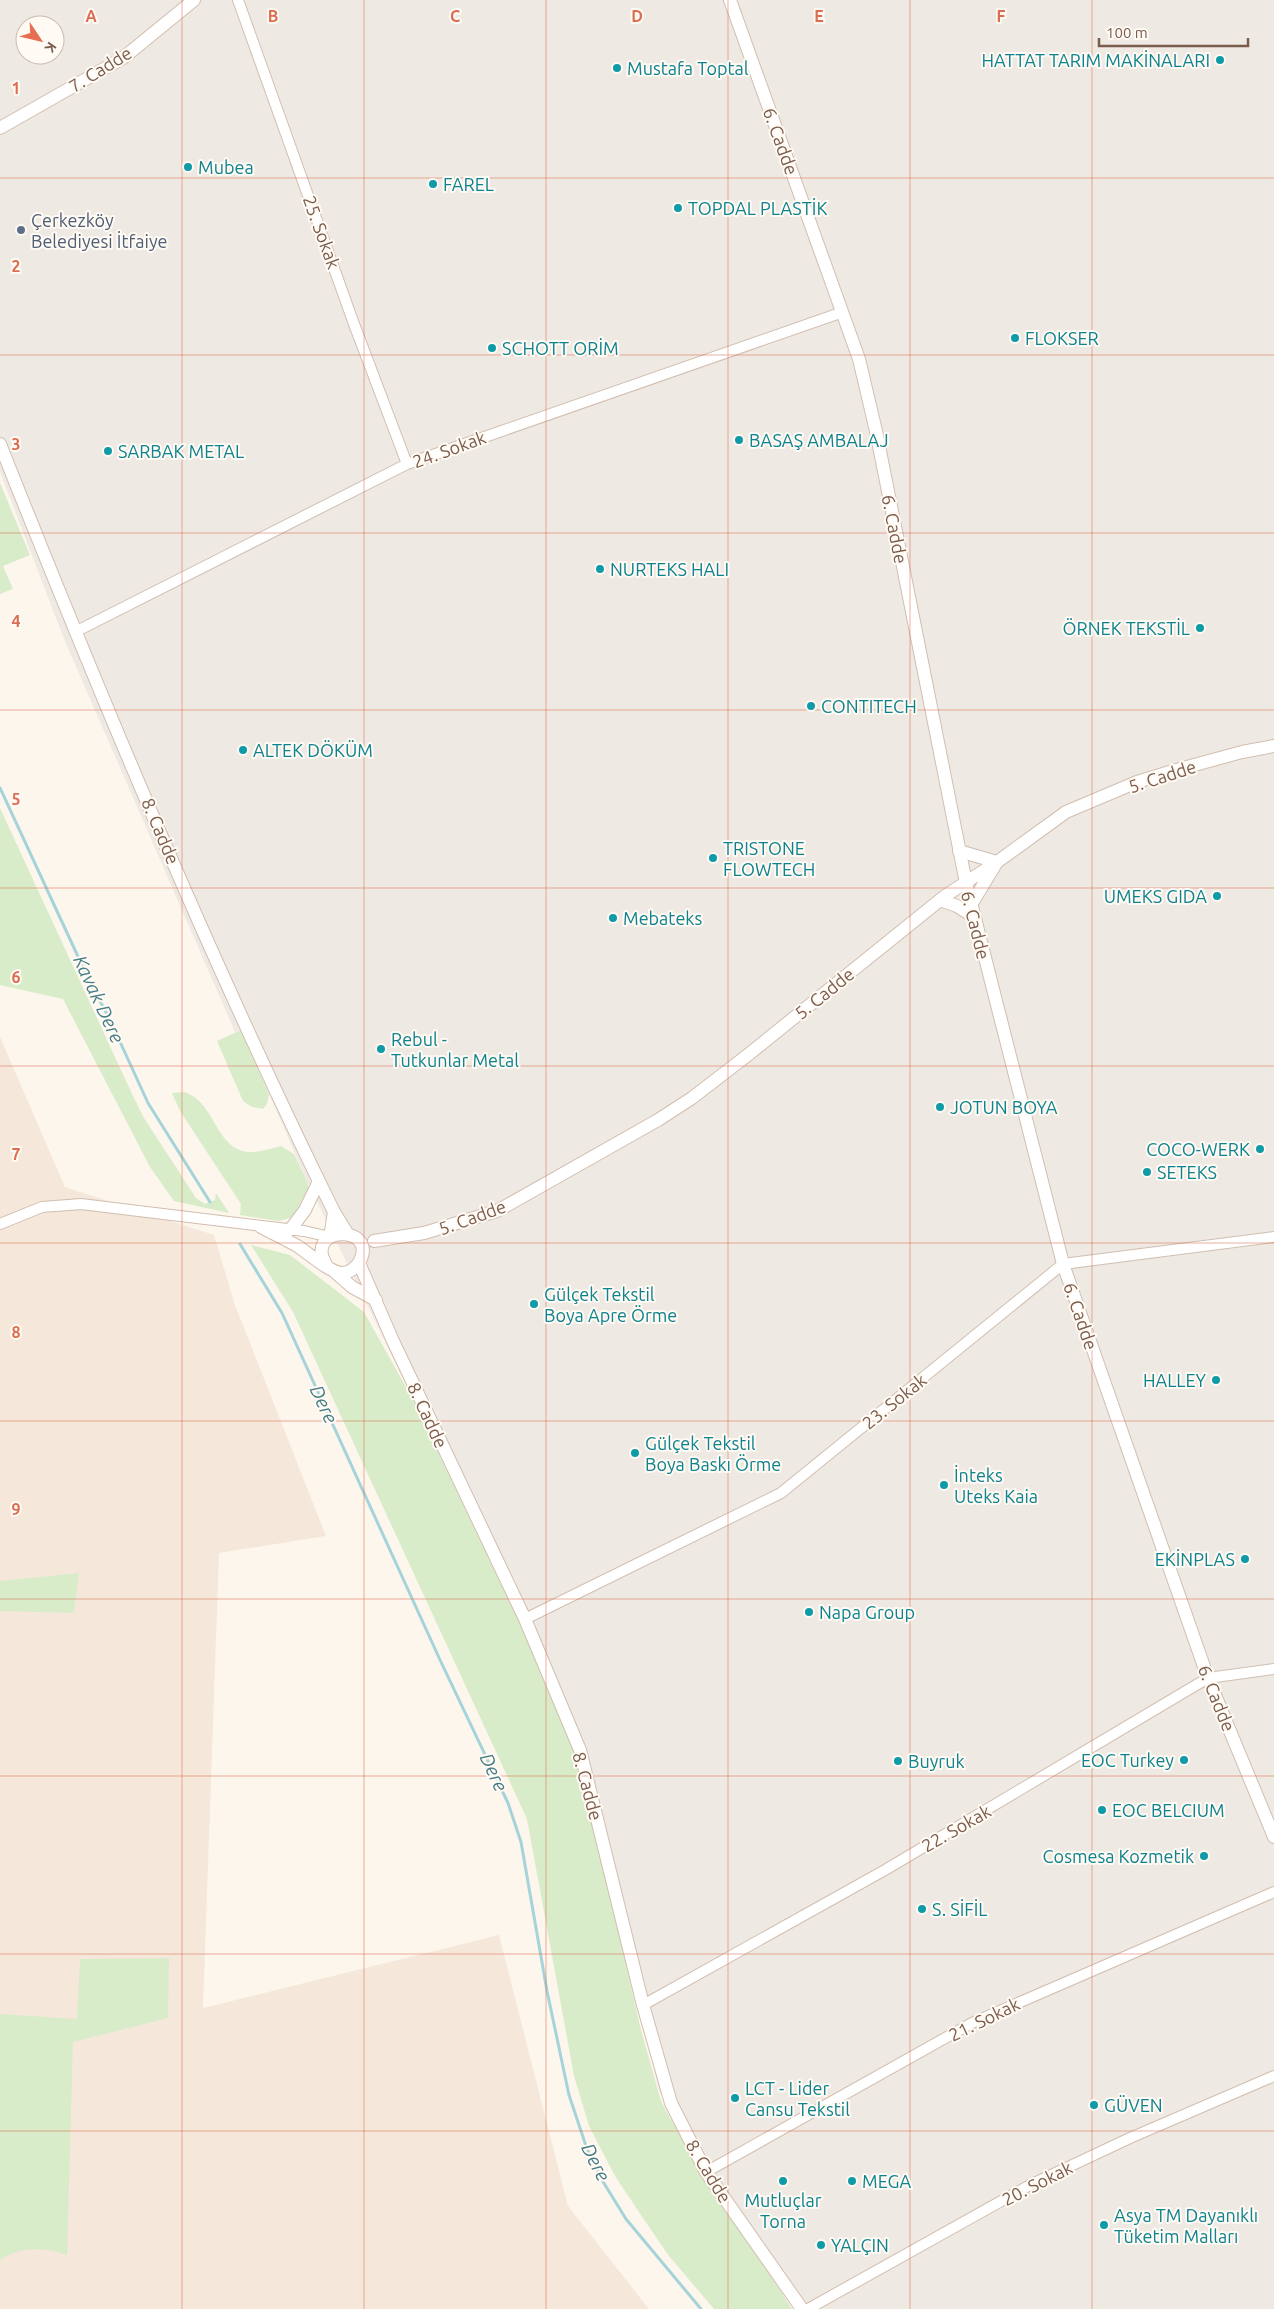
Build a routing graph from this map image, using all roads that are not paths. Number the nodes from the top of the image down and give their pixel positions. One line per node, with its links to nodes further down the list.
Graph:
1 (194, 0): 4 (street, 7. Cadde)
2 (238, 0): 7 (street, 25. Sokak)
3 (730, 0): 5 (street, 6. Cadde)
4 (0, 128)
5 (843, 312): 7 (street, 24. Sokak); 10 (street, 6. Cadde)
6 (0, 444): 8 (street, 8. Cadde)
7 (407, 464): 8 (street, 24. Sokak)
8 (75, 632): 15 (street, 8. Cadde)
9 (1274, 746): 11 (street, 5. Cadde)
10 (959, 851): 11 (street); 12 (street, 6. Cadde)
11 (997, 862): 12 (street, 5. Cadde); 14 (street)
12 (966, 883): 13 (street, 5. Cadde); 14 (street, 6. Cadde)
13 (940, 900): 14 (street); 23 (street, 5. Cadde)
14 (973, 911): 25 (street, 6. Cadde)
15 (319, 1181): 16 (street, 8. Cadde); 19 (street)
16 (334, 1212): 20 (street, 8. Cadde); 21 (street)
17 (0, 1224): 18 (street)
18 (261, 1227): 19 (street); 26 (street)
19 (290, 1230): 21 (street)
20 (350, 1235): 21 (street); 23 (street); 24 (street)
21 (330, 1237): 26 (street)
22 (1274, 1237): 25 (street)
23 (374, 1241): 24 (street)
24 (360, 1257): 26 (street); 27 (street, 8. Cadde)
25 (1063, 1264): 28 (street, 23. Sokak); 30 (street, 6. Cadde)
26 (331, 1269): 27 (street)
27 (376, 1300): 28 (street, 8. Cadde)
28 (525, 1619): 33 (street, 8. Cadde)
29 (1274, 1669): 30 (street, 22. Sokak)
30 (1208, 1678): 31 (street, 6. Cadde); 33 (street, 22. Sokak)
31 (1274, 1837)
32 (1274, 1892): 35 (street, 21. Sokak)
33 (643, 2005): 35 (street, 8. Cadde)
34 (1274, 2076): 37 (street, 20. Sokak)
35 (706, 2172): 36 (street, 8. Cadde)
36 (802, 2309)
37 (808, 2309)

